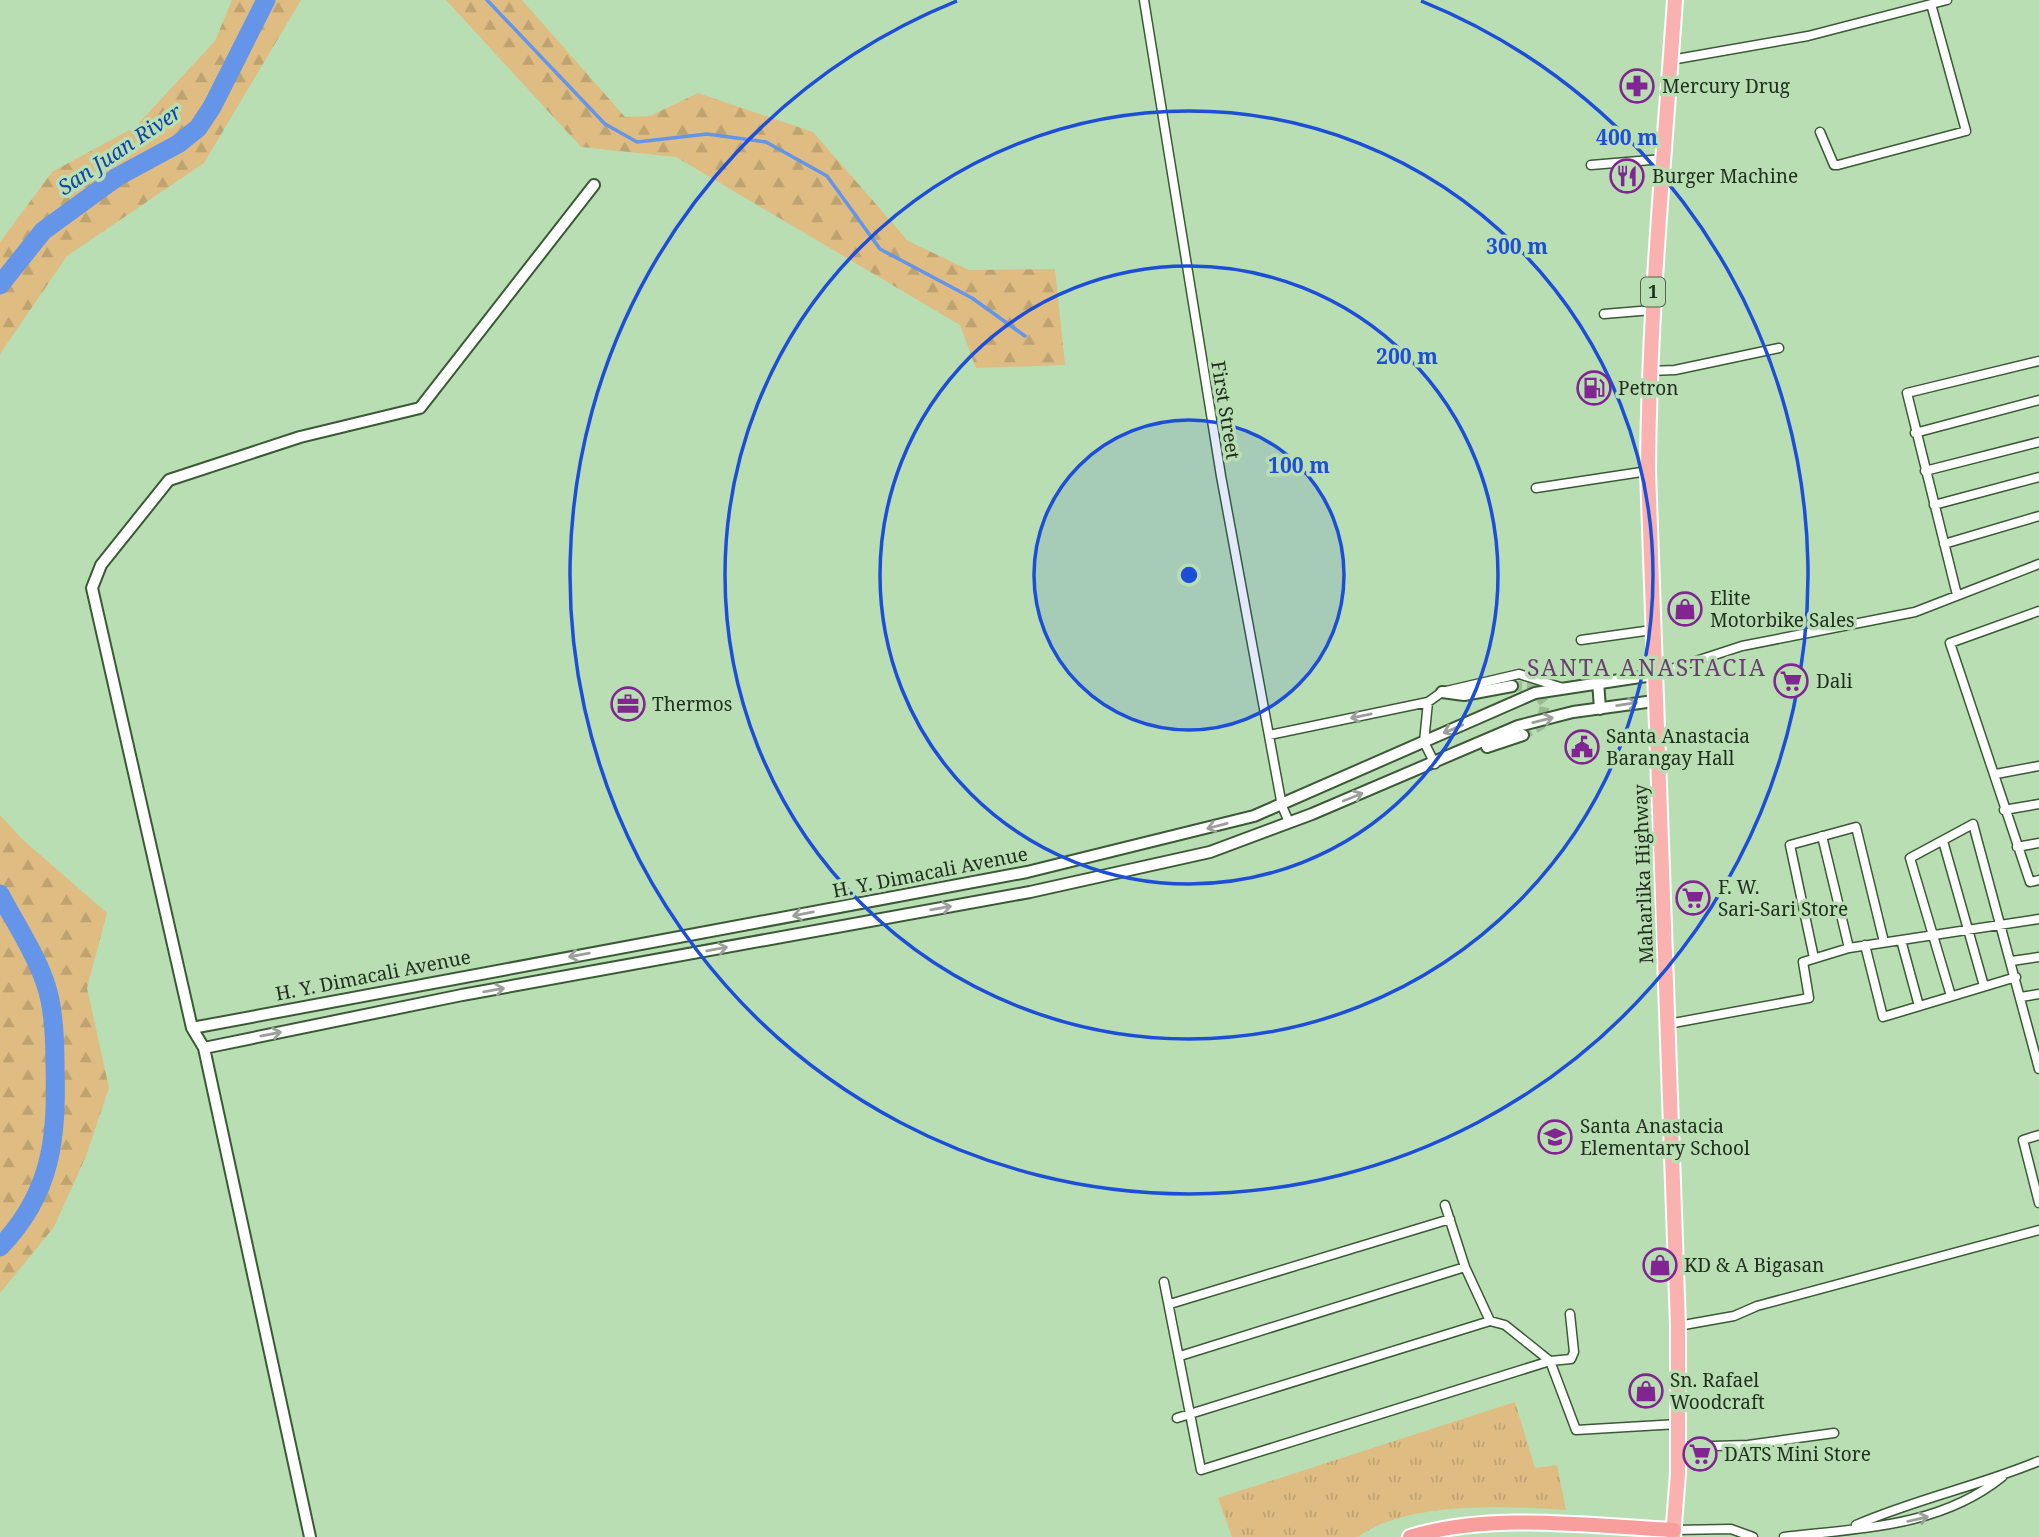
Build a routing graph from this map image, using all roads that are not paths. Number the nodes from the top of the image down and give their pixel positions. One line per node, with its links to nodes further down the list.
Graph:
1 (1144, 0): 38 (street, First Street)
2 (1675, 0): 5 (highway, Maharlika Highway / 1)
3 (1947, 0): 4 (street)
4 (1931, 4): 5 (street); 6 (street)
5 (1671, 60): 7 (highway, Maharlika Highway / 1)
6 (1820, 132)
7 (1664, 159): 8 (street); 10 (highway, Maharlika Highway / 1)
8 (1591, 165)
9 (594, 185): 74 (street)
10 (1652, 310): 11 (street); 14 (highway, Maharlika Highway / 1)
11 (1604, 314)
12 (1779, 348): 14 (street)
13 (2039, 361): 16 (street)
14 (1649, 371): 18 (highway, Maharlika Highway / 1)
15 (2039, 400): 16 (street)
16 (1915, 433): 19 (street)
17 (2039, 442): 19 (street)
18 (1648, 471): 21 (street); 28 (highway, Maharlika Highway / 1)
19 (1925, 471): 22 (street)
20 (2039, 477): 22 (street)
21 (1535, 488)
22 (1934, 505): 24 (street)
23 (2039, 516): 24 (street)
24 (1944, 544): 26 (street)
25 (2039, 564): 26 (street)
26 (1957, 595): 30 (street)
27 (2039, 611): 44 (street)
28 (1652, 630): 29 (street); 30 (highway, Maharlika Highway / 1)
29 (1581, 640)
30 (1653, 675): 31 (street, H. Y. Dimacali Avenue); 35 (highway, Maharlika Highway / 1)
31 (1598, 681): 33 (street, H. Y. Dimacali Avenue); 37 (street)
32 (1512, 686): 34 (street)
33 (1563, 688): 34 (street); 40 (street, H. Y. Dimacali Avenue, one-way to 40)
34 (1442, 692): 36 (street)
35 (1654, 701): 37 (street, H. Y. Dimacali Avenue, one-way to 35); 73 (highway, Maharlika Highway / 1)
36 (1428, 702): 38 (street, one-way to 38); 40 (street)
37 (1600, 709): 41 (street, H. Y. Dimacali Avenue, one-way to 37)
38 (1269, 735): 46 (street, First Street)
39 (1523, 735): 41 (street)
40 (1424, 742): 42 (street); 46 (street, H. Y. Dimacali Avenue)
41 (1460, 752): 42 (street, H. Y. Dimacali Avenue)
42 (1435, 764): 48 (street, H. Y. Dimacali Avenue, one-way to 42)
43 (2039, 766): 44 (street)
44 (1996, 774): 47 (street)
45 (2039, 804): 47 (street)
46 (1282, 806): 48 (street, First Street); 53 (street, H. Y. Dimacali Avenue, one-way to 53)
47 (2004, 810): 52 (street)
48 (1289, 822): 55 (street, H. Y. Dimacali Avenue)
49 (1822, 836): 61 (street); 63 (street); 65 (street)
50 (1943, 841): 57 (street); 58 (street); 59 (street)
51 (2039, 843): 52 (street)
52 (2017, 847): 54 (street)
53 (1027, 872): 55 (street); 74 (street, H. Y. Dimacali Avenue, one-way to 74)
54 (2039, 880)
55 (1030, 892): 77 (street, H. Y. Dimacali Avenue, one-way to 55)
56 (2039, 919): 57 (street)
57 (2002, 925): 58 (street); 66 (street)
58 (1969, 930): 59 (street); 68 (street)
59 (1934, 934): 60 (street); 70 (street)
60 (1901, 940): 61 (street); 72 (street)
61 (1884, 942): 62 (street)
62 (1865, 945): 63 (street); 72 (street)
63 (1849, 948): 65 (street)
64 (2039, 957): 66 (street)
65 (1814, 958): 73 (street)
66 (2012, 961): 67 (street)
67 (2016, 977): 68 (street); 71 (street)
68 (1984, 986): 70 (street)
69 (2039, 994): 71 (street)
70 (1951, 996): 72 (street)
71 (2021, 997): 76 (street)
72 (1919, 1006)
73 (1668, 1024): 90 (highway, Maharlika Highway / 1)
74 (192, 1028): 77 (street)
75 (2039, 1028): 76 (street)
76 (2029, 1030): 78 (street)
77 (204, 1048): 103 (street)
78 (2039, 1069)
79 (2039, 1135): 80 (street)
80 (2036, 1179): 81 (street)
81 (2039, 1203)
82 (1445, 1205): 83 (street)
83 (1450, 1219): 85 (street); 87 (street)
84 (2039, 1230): 90 (street)
85 (1465, 1267): 89 (street); 91 (street)
86 (1164, 1282): 87 (street)
87 (1170, 1304): 91 (street)
88 (1570, 1314): 92 (street)
89 (1490, 1321): 92 (street); 93 (street)
90 (1678, 1326): 95 (highway, Maharlika Highway / 1)
91 (1180, 1356): 93 (street)
92 (1550, 1361): 93 (street); 95 (street)
93 (1191, 1416): 94 (street)
94 (1177, 1418)
95 (1678, 1424): 97 (highway, Maharlika Highway / 1)
96 (1834, 1433): 97 (street)
97 (1678, 1447): 102 (highway, Maharlika Highway / 1)
98 (2039, 1461): 99 (street)
99 (2002, 1477): 100 (street); 100 (street, one-way to 99)
100 (1850, 1528): 106 (street)
101 (1718, 1533): 102 (street); 105 (street)
102 (1674, 1534): 104 (highway)
103 (310, 1537)
104 (1410, 1537)
105 (1753, 1537)
106 (1784, 1537)

